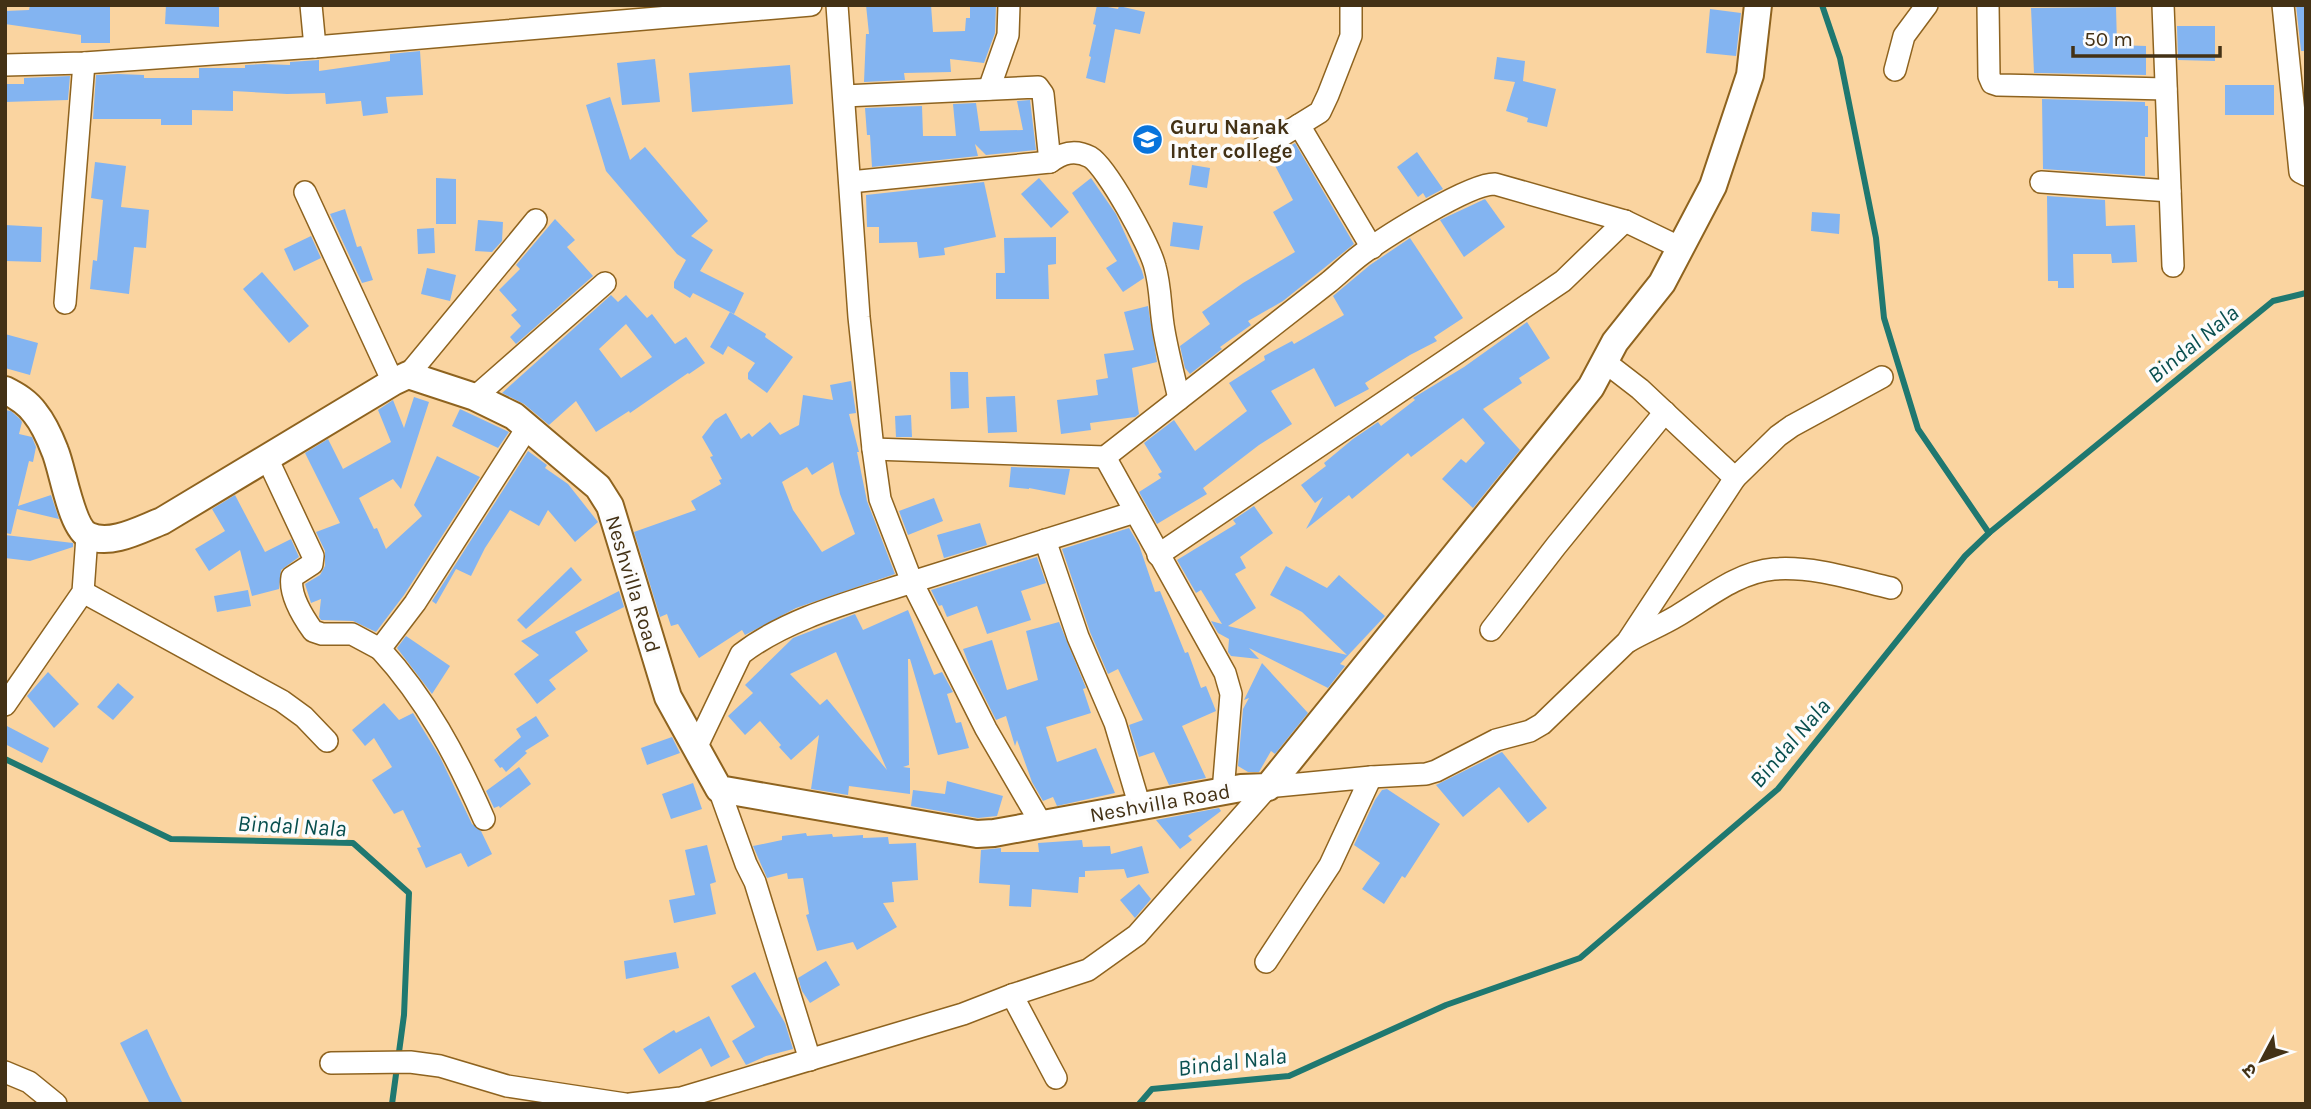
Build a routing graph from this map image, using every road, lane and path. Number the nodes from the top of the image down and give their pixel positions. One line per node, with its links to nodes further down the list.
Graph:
1 (311, 5): 11 (street)
2 (811, 5): 11 (street)
3 (837, 5): 17 (street)
4 (1010, 5): 15 (street)
5 (1351, 5): 18 (street)
6 (1758, 5): 29 (street)
7 (1927, 5): 14 (street)
8 (1988, 5): 16 (street)
9 (2163, 5): 16 (street)
10 (2283, 5): 21 (street)
11 (315, 47): 12 (street)
12 (84, 63): 13 (street); 32 (street)
13 (5, 65)
14 (1895, 70)
15 (989, 89): 17 (street); 20 (street)
16 (2166, 89): 24 (street)
17 (844, 96): 22 (street)
18 (1299, 125): 19 (street); 28 (street)
19 (1260, 149)
20 (1050, 162): 22 (street); 38 (street)
21 (2306, 175)
22 (849, 181): 41 (street)
23 (2040, 182): 24 (street)
24 (2170, 191): 30 (street)
25 (305, 192): 35 (street)
26 (536, 220): 35 (street)
27 (1625, 221): 28 (street); 29 (street); 48 (street)
28 (1372, 247): 38 (street)
29 (1681, 248): 33 (street)
30 (2173, 266)
31 (605, 283): 37 (street)
32 (65, 303)
33 (1605, 362): 39 (street); 59 (street)
34 (1882, 377): 44 (street)
35 (400, 379): 37 (street, Neshvilla Road); 43 (street)
36 (5, 390): 46 (street)
37 (475, 397): 40 (street, Neshvilla Road)
38 (1179, 399): 42 (street)
39 (1665, 412): 44 (street); 52 (street)
40 (527, 428): 54 (street); 57 (street, Neshvilla Road)
41 (873, 449): 42 (street); 49 (street)
42 (1105, 457): 45 (street)
43 (267, 458): 46 (street); 54 (street)
44 (1735, 478): 53 (street)
45 (1135, 512): 47 (street); 48 (street)
46 (87, 536): 51 (street)
47 (1045, 540): 49 (street); 62 (street)
48 (1158, 555): 61 (street)
49 (912, 582): 57 (street); 64 (street)
50 (1891, 588): 53 (street)
51 (83, 592): 55 (street); 56 (street)
52 (1491, 630)
53 (1627, 642): 58 (street)
54 (380, 649): 63 (street)
55 (5, 705)
56 (327, 741)
57 (696, 748): 60 (street, Neshvilla Road)
58 (1371, 776): 59 (street); 65 (street)
59 (1268, 787): 61 (street, Neshvilla Road); 66 (street)
60 (719, 789): 64 (street, Neshvilla Road); 67 (street)
61 (1223, 792): 62 (street, Neshvilla Road)
62 (1140, 807): 64 (street, Neshvilla Road)
63 (484, 819)
64 (1042, 825)
65 (1266, 962)
66 (1012, 995): 67 (street); 70 (street)
67 (810, 1060): 73 (street)
68 (331, 1063): 72 (street)
69 (5, 1072): 71 (street)
70 (1056, 1078)
71 (56, 1104)
72 (622, 1104)
73 (630, 1104)

